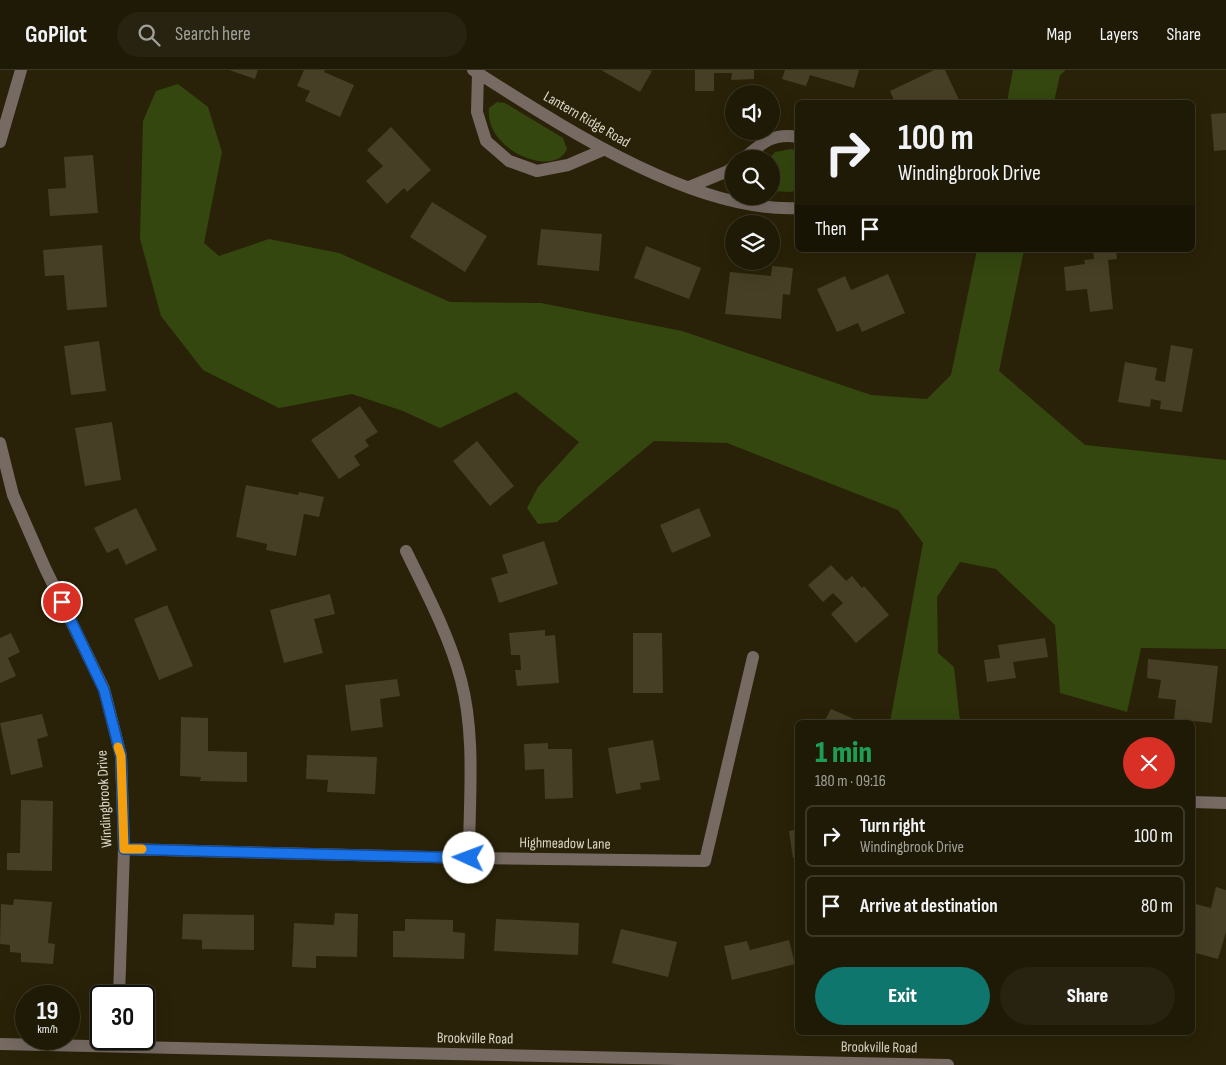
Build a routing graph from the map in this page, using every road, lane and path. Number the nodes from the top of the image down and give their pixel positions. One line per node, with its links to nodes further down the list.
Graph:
1 (21, 70): 4 (street)
2 (476, 72): 5 (street, Lantern Ridge Road); 5 (street)
3 (795, 136): 6 (street)
4 (0, 142)
5 (603, 150): 8 (street, Lantern Ridge Road)
6 (754, 150)
7 (725, 172): 8 (street)
8 (688, 187): 9 (street, Lantern Ridge Road)
9 (795, 208)
10 (0, 444): 15 (street, Windingbrook Drive)
11 (406, 551): 16 (street)
12 (753, 657): 16 (street, Highmeadow Lane)
13 (1195, 802): 14 (street)
14 (1226, 803)
15 (124, 849): 16 (street, Highmeadow Lane); 17 (street, Windingbrook Drive)
16 (469, 858)
17 (119, 985)
18 (90, 1043): 19 (street, Brookville Road)
19 (0, 1044)
20 (155, 1044): 21 (street, Brookville Road)
21 (948, 1065)

